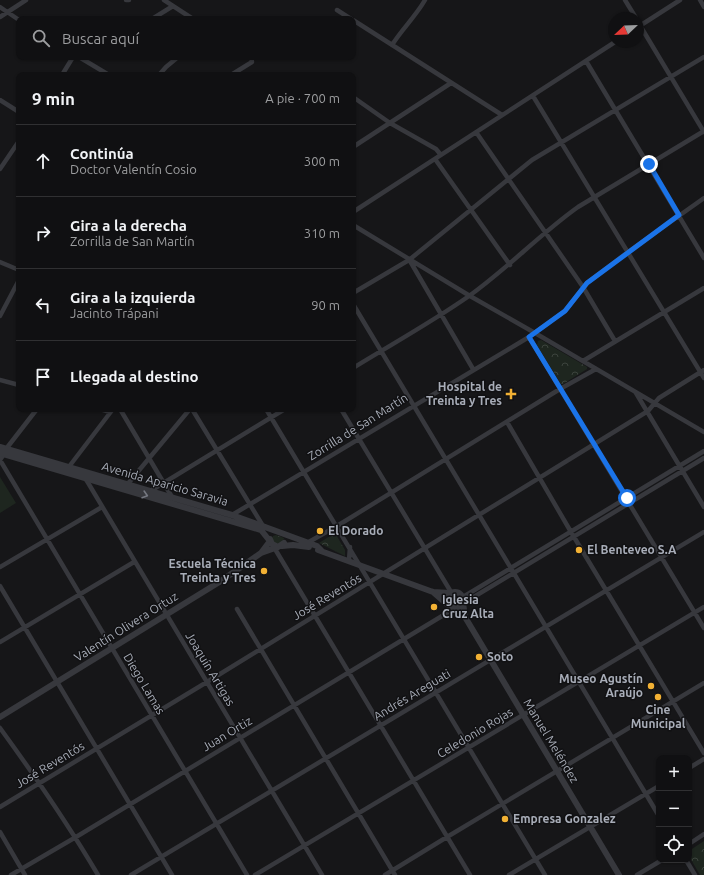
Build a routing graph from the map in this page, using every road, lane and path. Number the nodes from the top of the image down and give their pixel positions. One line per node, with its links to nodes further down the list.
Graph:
1 (26, 0): 13 (street)
2 (126, 0): 3 (street)
3 (129, 0)
4 (164, 0): 9 (street)
5 (425, 0): 23 (street)
6 (625, 0): 14 (street)
7 (680, 0): 21 (street)
8 (700, 0): 11 (street)
9 (173, 6): 15 (street); 16 (street)
10 (0, 7): 13 (street)
11 (704, 7)
12 (337, 10): 17 (street)
13 (7, 12): 18 (street); 19 (street)
14 (632, 12)
15 (157, 16)
16 (188, 16)
17 (346, 16)
18 (0, 17)
19 (16, 18)
20 (356, 22): 23 (street)
21 (644, 22)
22 (644, 33): 35 (street)
23 (392, 45): 36 (street)
24 (608, 47): 30 (street)
25 (704, 57): 35 (street)
26 (71, 60): 31 (street)
27 (85, 60): 32 (street)
28 (174, 60): 33 (street)
29 (252, 60): 34 (street)
30 (586, 61): 37 (street); 40 (street)
31 (64, 72)
32 (104, 72)
33 (162, 72)
34 (236, 72)
35 (671, 77): 40 (street); 45 (street)
36 (451, 83): 42 (street); 43 (street)
37 (533, 96): 42 (street); 46 (street)
38 (356, 99): 43 (street)
39 (0, 100): 41 (street)
40 (616, 109): 46 (street); 51 (street)
41 (16, 110)
42 (502, 115): 44 (street)
43 (390, 123): 48 (street); 49 (street)
44 (476, 132): 49 (street); 53 (street)
45 (704, 132): 51 (street)
46 (561, 142): 53 (street); 54 (street)
47 (16, 145): 52 (street)
48 (356, 145)
49 (441, 155): 50 (street)
50 (435, 159): 56 (street); 57 (street)
51 (649, 164): 54 (street); 58 (street)
52 (0, 170)
53 (509, 179): 57 (street); 60 (street)
54 (594, 197): 60 (street); 61 (street)
55 (704, 198): 58 (street, Zorrilla de San Martín)
56 (356, 210)
57 (471, 210): 63 (street); 65 (street)
58 (679, 215): 61 (street, Zorrilla de San Martín); 62 (street)
59 (356, 227): 63 (street)
60 (546, 233): 65 (street); 68 (street)
61 (628, 252): 68 (street, Zorrilla de San Martín); 73 (street)
62 (704, 258)
63 (409, 260): 70 (street); 71 (street); 74 (street)
64 (0, 262): 66 (street)
65 (510, 265): 71 (street)
66 (16, 269)
67 (16, 286): 75 (street)
68 (583, 287): 76 (street, Zorrilla de San Martín); 78 (street)
69 (704, 288): 73 (street)
70 (356, 291)
71 (470, 296): 74 (street); 76 (street)
72 (356, 309): 79 (street)
73 (665, 312): 78 (street); 84 (street)
74 (441, 314): 79 (street); 82 (street)
75 (0, 316)
76 (535, 332): 77 (street, Zorrilla de San Martín); 80 (street)
77 (529, 337): 82 (street, Zorrilla de San Martín); 88 (street)
78 (616, 341): 80 (street)
79 (381, 351): 81 (street); 91 (street)
80 (583, 361): 83 (street)
81 (356, 366)
82 (473, 369): 91 (street, Zorrilla de San Martín)
83 (596, 369): 88 (street); 89 (street)
84 (702, 371): 85 (street); 90 (street, José Reventós)
85 (704, 378)
86 (0, 380): 87 (street)
87 (16, 384)
88 (560, 389): 102 (street); 105 (street)
89 (636, 392): 90 (street); 100 (street)
90 (655, 404): 100 (street, José Reventós); 103 (street)
91 (414, 405): 104 (street, Zorrilla de San Martín); 111 (street)
92 (35, 412): 108 (street)
93 (110, 412): 112 (street)
94 (122, 412): 109 (street)
95 (188, 412): 109 (street)
96 (193, 412): 106 (street)
97 (268, 412): 101 (street)
98 (280, 412): 101 (street)
99 (343, 412): 104 (street)
100 (648, 412): 105 (street, José Reventós); 113 (street)
101 (271, 417): 106 (street); 114 (street)
102 (507, 422): 111 (street); 116 (street)
103 (704, 432)
104 (359, 439): 114 (street, Zorrilla de San Martín); 120 (street)
105 (594, 444): 116 (street, José Reventós); 122 (street)
106 (217, 450): 117 (street); 123 (street)
107 (704, 451): 113 (street)
108 (2, 454): 112 (street, Avenida Aparicio Saravia); 134 (street, Diego Lamas)
109 (149, 458): 117 (street); 118 (street)
110 (704, 458): 113 (street)
111 (446, 460): 120 (street); 127 (street)
112 (68, 469): 115 (street, Avenida Aparicio Saravia)
113 (681, 469): 122 (street); 125 (street)
114 (304, 472): 123 (street, Zorrilla de San Martín); 129 (street)
115 (85, 474): 118 (street, Avenida Aparicio Saravia); 124 (street, Joaquín Artigas)
116 (539, 478): 127 (street, José Reventós); 132 (street)
117 (164, 483): 119 (street); 121 (street)
118 (126, 487): 119 (street, Avenida Aparicio Saravia); 121 (street, Avenida Aparicio Saravia, one-way to 121)
119 (152, 490): 121 (street, Avenida Aparicio Saravia)
120 (392, 493): 129 (street); 139 (street)
121 (171, 500): 126 (street, Avenida Aparicio Saravia); 135 (street, Avenida Aparicio Saravia)
122 (628, 501): 132 (street); 142 (street)
123 (250, 505): 126 (street, Zorrilla de San Martín); 128 (street)
124 (102, 507): 134 (street); 144 (street, Joaquín Artigas)
125 (704, 507)
126 (232, 515): 128 (street, Avenida Aparicio Saravia)
127 (479, 515): 139 (street, José Reventós); 147 (street)
128 (263, 526): 130 (street, Avenida Aparicio Saravia)
129 (337, 526): 136 (street); 138 (street)
130 (278, 532): 133 (street, Avenida Aparicio Saravia); 135 (street)
131 (704, 532): 142 (street, Andrés Areguati)
132 (572, 534): 147 (street); 151 (street)
133 (285, 535): 136 (street, Avenida Aparicio Saravia); 137 (street)
134 (47, 539): 146 (street); 154 (street, Diego Lamas)
135 (269, 540): 137 (street); 141 (street, Valentín Olivera Ortuz)
136 (307, 543): 140 (street, Avenida Aparicio Saravia)
137 (278, 547): 140 (street, Avenida Aparicio Saravia); 141 (street, Valentín Olivera Ortuz); 161 (street)
138 (350, 547): 143 (street); 145 (street)
139 (425, 549): 148 (street, José Reventós); 153 (street)
140 (321, 550): 143 (street, Avenida Aparicio Saravia)
141 (261, 553): 160 (street, Valentín Olivera Ortuz)
142 (662, 557): 151 (street, Andrés Areguati); 159 (street)
143 (349, 560): 145 (street, Avenida Aparicio Saravia)
144 (134, 562): 154 (street); 160 (street, Joaquín Artigas)
145 (360, 565): 148 (street, Avenida Aparicio Saravia); 149 (street)
146 (0, 567)
147 (512, 571): 155 (street); 163 (street)
148 (384, 574): 149 (street, José Reventós); 152 (street, Avenida Aparicio Saravia)
149 (370, 582): 161 (street, José Reventós); 166 (street)
150 (0, 586): 164 (street)
151 (606, 590): 163 (street, Andrés Areguati); 168 (street)
152 (434, 592): 153 (street, Avenida Aparicio Saravia); 156 (street, Avenida Aparicio Saravia)
153 (450, 593): 155 (street); 156 (street)
154 (79, 594): 164 (street); 169 (street, Diego Lamas)
155 (463, 601): 156 (street); 162 (street, Manuel Meléndez)
156 (451, 607): 162 (street, Manuel Meléndez); 166 (street, Juan Ortiz)
157 (704, 607): 159 (street, Celedonio Rojas)
158 (237, 609): 170 (street)
159 (695, 612): 165 (street); 168 (street, Celedonio Rojas)
160 (166, 615): 169 (street, Valentín Olivera Ortuz); 174 (street, Joaquín Artigas)
161 (316, 616): 170 (street, José Reventós); 172 (street)
162 (466, 617): 171 (street, Manuel Meléndez)
163 (546, 626): 171 (street, Andrés Areguati); 175 (street)
164 (24, 627): 167 (street); 173 (street)
165 (704, 628)
166 (404, 638): 172 (street, Juan Ortiz); 177 (street)
167 (0, 642)
168 (639, 646): 175 (street, Celedonio Rojas); 178 (street)
169 (111, 649): 173 (street, Valentín Olivera Ortuz); 182 (street, Diego Lamas)
170 (261, 649): 174 (street, José Reventós); 179 (street)
171 (490, 660): 177 (street, Andrés Areguati); 181 (street, Manuel Meléndez)
172 (349, 672): 179 (street, Juan Ortiz); 183 (street)
173 (57, 682): 180 (street, Valentín Olivera Ortuz); 188 (street)
174 (207, 682): 182 (street, José Reventós); 185 (street, Joaquín Artigas)
175 (579, 682): 181 (street, Celedonio Rojas); 186 (street)
176 (704, 683): 178 (street)
177 (436, 693): 183 (street, Andrés Areguati); 187 (street)
178 (673, 702): 186 (street); 189 (street)
179 (295, 705): 185 (street, Juan Ortiz); 190 (street)
180 (1, 714)
181 (524, 715): 187 (street, Celedonio Rojas); 194 (street, Manuel Meléndez)
182 (151, 716): 188 (street, José Reventós); 193 (street, Diego Lamas)
183 (381, 726): 190 (street, Andrés Areguati); 195 (street)
184 (0, 728): 196 (street)
185 (240, 738): 193 (street, Juan Ortiz); 198 (street, Joaquín Artigas)
186 (612, 738): 194 (street); 199 (street)
187 (469, 748): 195 (street, Celedonio Rojas); 201 (street)
188 (97, 749): 196 (street, José Reventós); 200 (street)
189 (704, 753)
190 (326, 758): 198 (street, Andrés Areguati); 204 (street)
191 (704, 759): 192 (street)
192 (692, 766)
193 (184, 771): 200 (street, Juan Ortiz); 205 (street, Diego Lamas)
194 (557, 771): 201 (street); 206 (street, Manuel Meléndez)
195 (413, 780): 204 (street, Celedonio Rojas); 209 (street)
196 (40, 783): 202 (street, José Reventós); 210 (street)
197 (656, 788): 199 (street)
198 (272, 791): 205 (street, Andrés Areguati); 212 (street, Joaquín Artigas)
199 (646, 794): 203 (street); 206 (street)
200 (130, 804): 210 (street, Juan Ortiz); 213 (street)
201 (503, 804): 209 (street); 214 (street)
202 (0, 807)
203 (656, 811)
204 (360, 814): 212 (street, Celedonio Rojas); 218 (street)
205 (216, 824): 213 (street, Andrés Areguati); 224 (street, Diego Lamas)
206 (591, 828): 214 (street); 231 (street, Manuel Meléndez)
207 (0, 832): 217 (street)
208 (704, 834): 211 (street)
209 (447, 836): 218 (street); 228 (street)
210 (76, 837): 217 (street, Juan Ortiz); 221 (street)
211 (692, 842)
212 (304, 846): 225 (street, Celedonio Rojas); 226 (street, Joaquín Artigas)
213 (161, 857): 222 (street, Andrés Areguati); 223 (street)
214 (536, 859): 229 (street); 230 (street)
215 (657, 863): 232 (street)
216 (688, 863): 233 (street)
217 (21, 869): 219 (street, Juan Ortiz); 220 (street)
218 (394, 873): 227 (street)
219 (11, 875)
220 (25, 875)
221 (98, 875)
222 (131, 875)
223 (172, 875)
224 (247, 875)
225 (256, 875)
226 (322, 875)
227 (385, 875)
228 (470, 875)
229 (509, 875)
230 (545, 875)
231 (619, 875)
232 (637, 875)
233 (694, 875)

